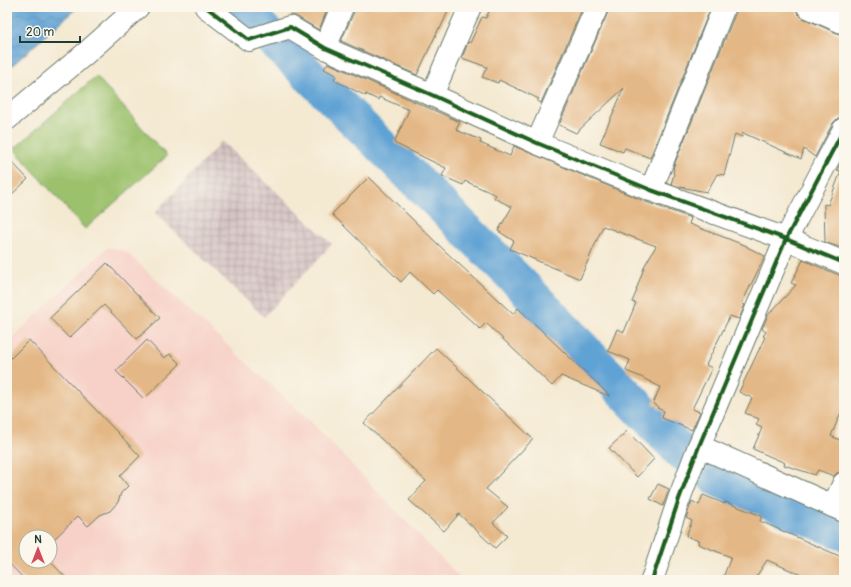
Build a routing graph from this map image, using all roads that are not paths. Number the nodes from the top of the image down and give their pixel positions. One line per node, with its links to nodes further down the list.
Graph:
1 (138, 7): 11 (street)
2 (206, 7): 9 (street)
3 (342, 7): 9 (street)
4 (470, 7): 10 (street)
5 (597, 7): 13 (street)
6 (724, 7): 14 (street)
7 (808, 7): 8 (street)
8 (844, 23)
9 (325, 48): 10 (street)
10 (432, 95): 13 (street)
11 (7, 119)
12 (844, 129): 15 (street)
13 (537, 143): 14 (street)
14 (651, 190): 15 (street)
15 (786, 239): 16 (street); 17 (street)
16 (844, 263)
17 (700, 446): 19 (street); 20 (street)
18 (844, 483): 19 (street)
19 (839, 508)
20 (652, 580)

